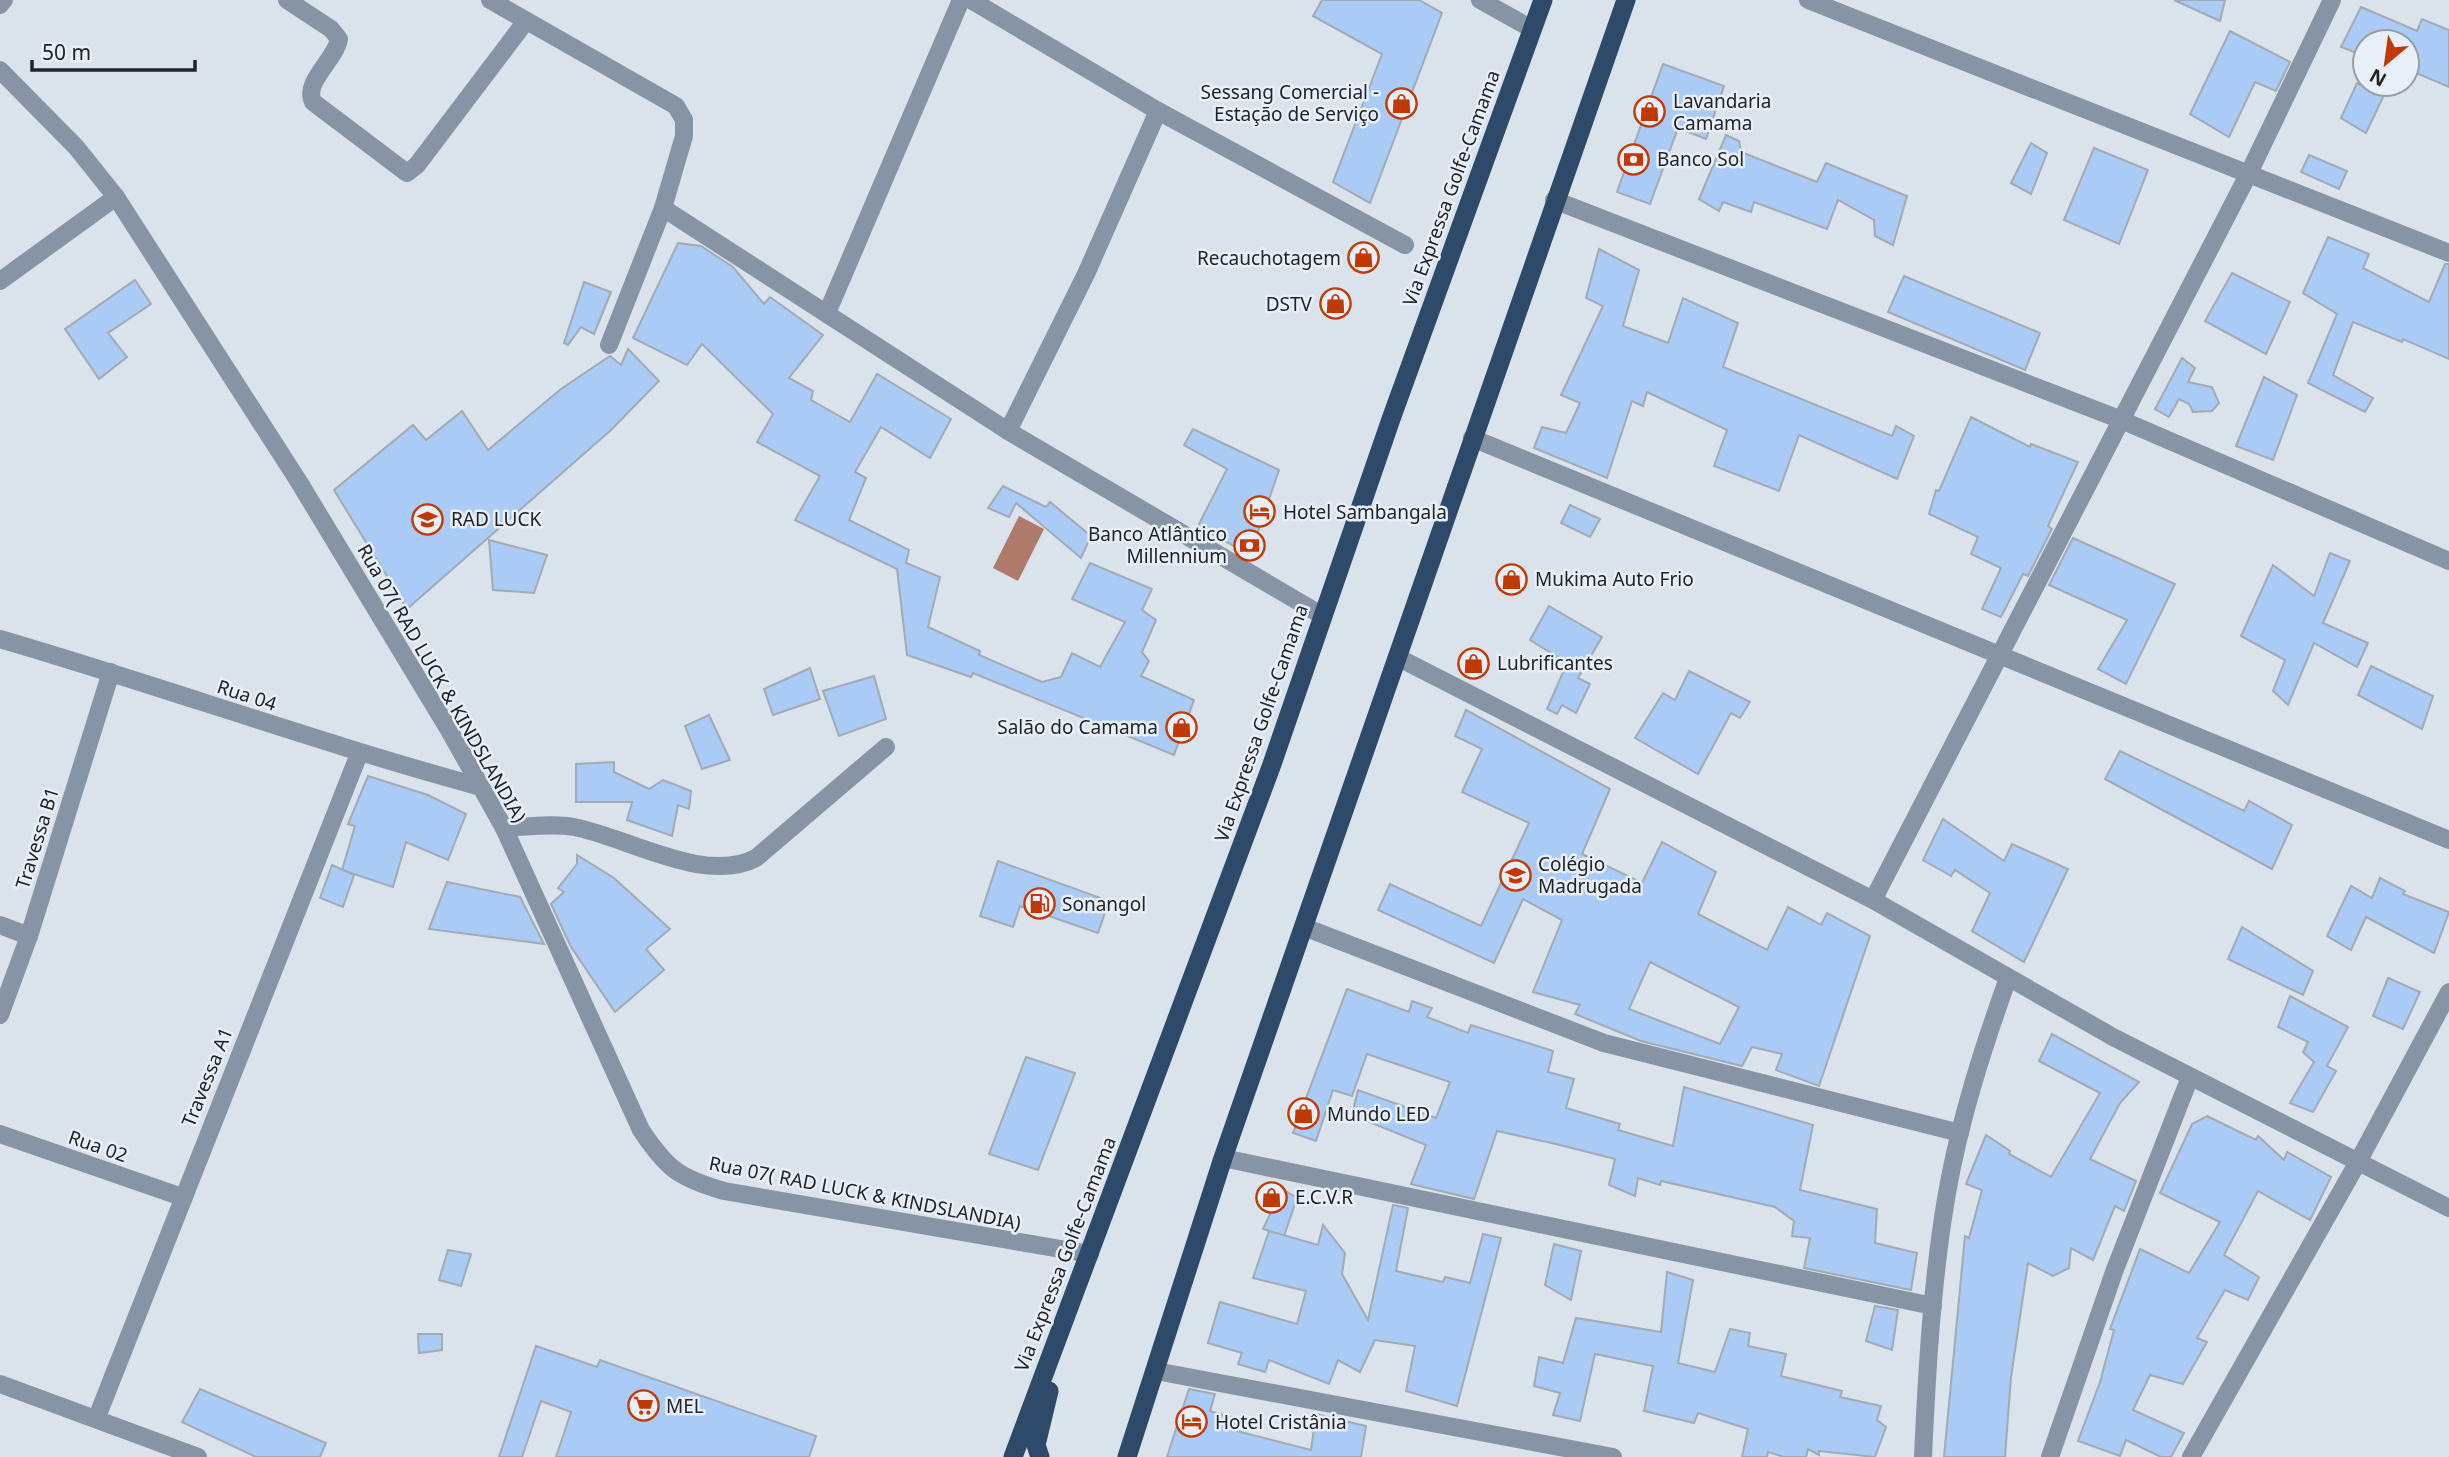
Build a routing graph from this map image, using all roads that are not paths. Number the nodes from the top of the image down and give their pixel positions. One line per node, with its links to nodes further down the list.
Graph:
1 (4, 0): 11 (street)
2 (287, 0): 12 (street)
3 (490, 0): 12 (street)
4 (961, 0): 23 (street)
5 (971, 0): 15 (street)
6 (1480, 0): 13 (street)
7 (1543, 0): 13 (highway, Via Expressa Golfe-Camama)
8 (1626, 0): 18 (highway)
9 (1808, 0): 16 (street)
10 (2332, 0): 16 (street)
11 (0, 5)
12 (526, 21): 19 (street)
13 (1532, 29): 29 (highway, Via Expressa Golfe-Camama)
14 (0, 70): 17 (street, Rua 07( RAD LUCK & KINDSLANDIA))
15 (1158, 111): 20 (street); 26 (street)
16 (2249, 173): 21 (street); 25 (street)
17 (116, 197): 22 (street); 36 (street, Rua 07( RAD LUCK & KINDSLANDIA))
18 (1554, 200): 25 (street); 27 (highway)
19 (663, 208): 23 (street); 24 (street)
20 (1405, 245)
21 (2449, 253)
22 (0, 281)
23 (827, 313): 26 (street)
24 (609, 345)
25 (2119, 419): 28 (street); 31 (street)
26 (1008, 431): 29 (street)
27 (1472, 439): 31 (street); 32 (highway)
28 (2449, 561)
29 (1323, 616): 53 (highway, Via Expressa Golfe-Camama)
30 (0, 639): 33 (street, Rua 04)
31 (1999, 656): 38 (street); 39 (street)
32 (1397, 657): 39 (street); 41 (highway)
33 (111, 671): 35 (street, Rua 04); 42 (street, Travessa B1)
34 (886, 747): 37 (street)
35 (359, 754): 36 (street, Rua 04); 51 (street, Travessa A1)
36 (481, 787): 37 (street, Rua 07( RAD LUCK & KINDSLANDIA))
37 (504, 828): 53 (street, Rua 07( RAD LUCK & KINDSLANDIA))
38 (2449, 840)
39 (1873, 900): 43 (street)
40 (0, 925): 42 (street)
41 (1304, 927): 47 (street); 49 (highway)
42 (29, 936): 45 (street, Travessa B1)
43 (2008, 978): 46 (street); 47 (street)
44 (2449, 992): 50 (street)
45 (0, 1015)
46 (2190, 1077): 50 (street); 67 (street)
47 (1960, 1133): 55 (street)
48 (0, 1134): 51 (street, Rua 02)
49 (1223, 1158): 55 (street); 56 (highway)
50 (2359, 1160): 52 (street); 68 (street)
51 (182, 1197): 59 (street, Travessa A1)
52 (2449, 1208)
53 (1090, 1254): 54 (highway, Via Expressa Golfe-Camama)
54 (1074, 1295): 61 (highway, Via Expressa Golfe-Camama); 62 (highway)
55 (1933, 1306): 66 (street)
56 (1165, 1334): 57 (highway); 63 (highway)
57 (1156, 1371): 64 (highway); 65 (street)
58 (0, 1384): 59 (street)
59 (97, 1417): 60 (street)
60 (198, 1457)
61 (1013, 1457)
62 (1040, 1457)
63 (1114, 1457)
64 (1127, 1457)
65 (1613, 1457)
66 (1923, 1457)
67 (2050, 1457)
68 (2191, 1457)

